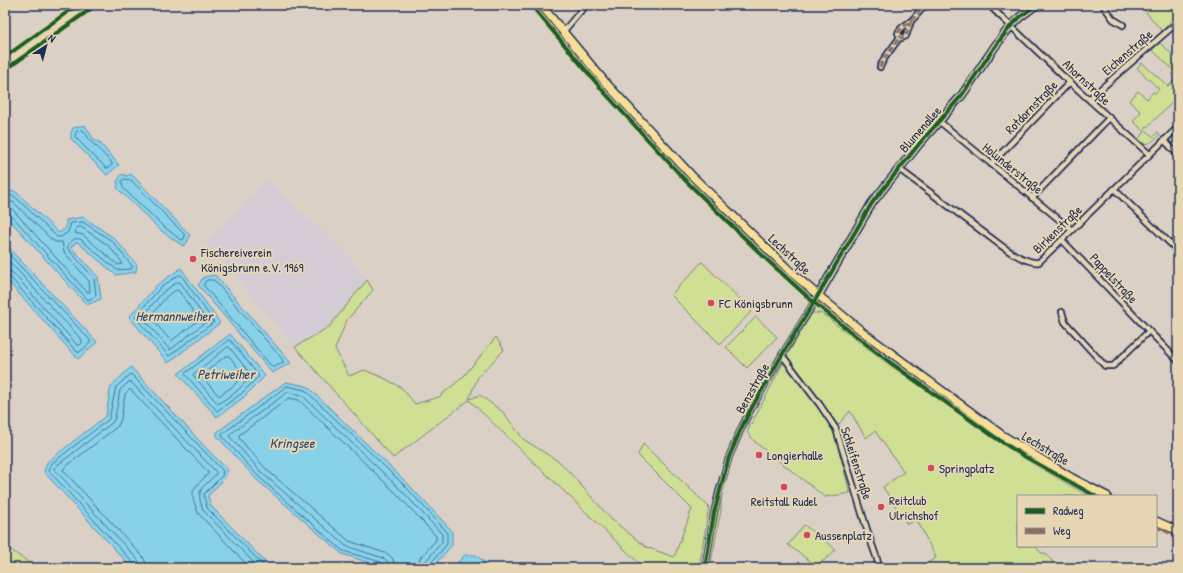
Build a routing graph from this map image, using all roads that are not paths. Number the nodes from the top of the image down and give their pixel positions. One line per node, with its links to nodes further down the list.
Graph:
1 (86, 5): 14 (street)
2 (542, 5): 12 (main road, Lechstraße)
3 (587, 5): 12 (street)
4 (925, 5): 8 (street)
5 (989, 5): 11 (street, Ahornstraße)
6 (1036, 5): 11 (street, Blumenallee)
7 (1102, 5): 10 (street)
8 (911, 21): 13 (street); 13 (street)
9 (1178, 22): 17 (street, Eichenstraße)
10 (1123, 25)
11 (1010, 26): 16 (street, Ahornstraße); 19 (street, Blumenallee)
12 (563, 32): 31 (main road, Lechstraße)
13 (900, 37): 15 (street)
14 (5, 62)
15 (880, 67)
16 (1070, 82): 17 (street, Ahornstraße); 24 (street, Rotdornstraße)
17 (1089, 99): 18 (street, Ahornstraße)
18 (1109, 118): 22 (street, Ahornstraße); 27 (street)
19 (940, 122): 24 (street, Holunderstraße); 25 (street, Blumenallee)
20 (1178, 127): 21 (street, Birkenstraße)
21 (1164, 140): 22 (street, Birkenstraße); 23 (street)
22 (1149, 154): 26 (street, Birkenstraße)
23 (1178, 154)
24 (991, 164): 27 (street, Holunderstraße)
25 (899, 169): 29 (street, Birkenstraße); 31 (street, Blumenallee)
26 (1114, 189): 28 (street, Birkenstraße); 30 (street)
27 (1032, 198): 28 (street, Holunderstraße)
28 (1072, 230): 29 (street, Birkenstraße)
29 (1062, 240): 33 (street, Pappelstraße)
30 (1178, 250)
31 (818, 296): 34 (street, Benzstraße); 36 (main road, Lechstraße)
32 (1062, 312): 33 (street)
33 (1149, 331): 35 (street, Pappelstraße)
34 (782, 355): 39 (street, Benzstraße); 40 (street, Schleifenstraße)
35 (1178, 361)
36 (1105, 495)
37 (1157, 521): 38 (main road)
38 (1178, 531)
39 (705, 568)
40 (879, 568)

